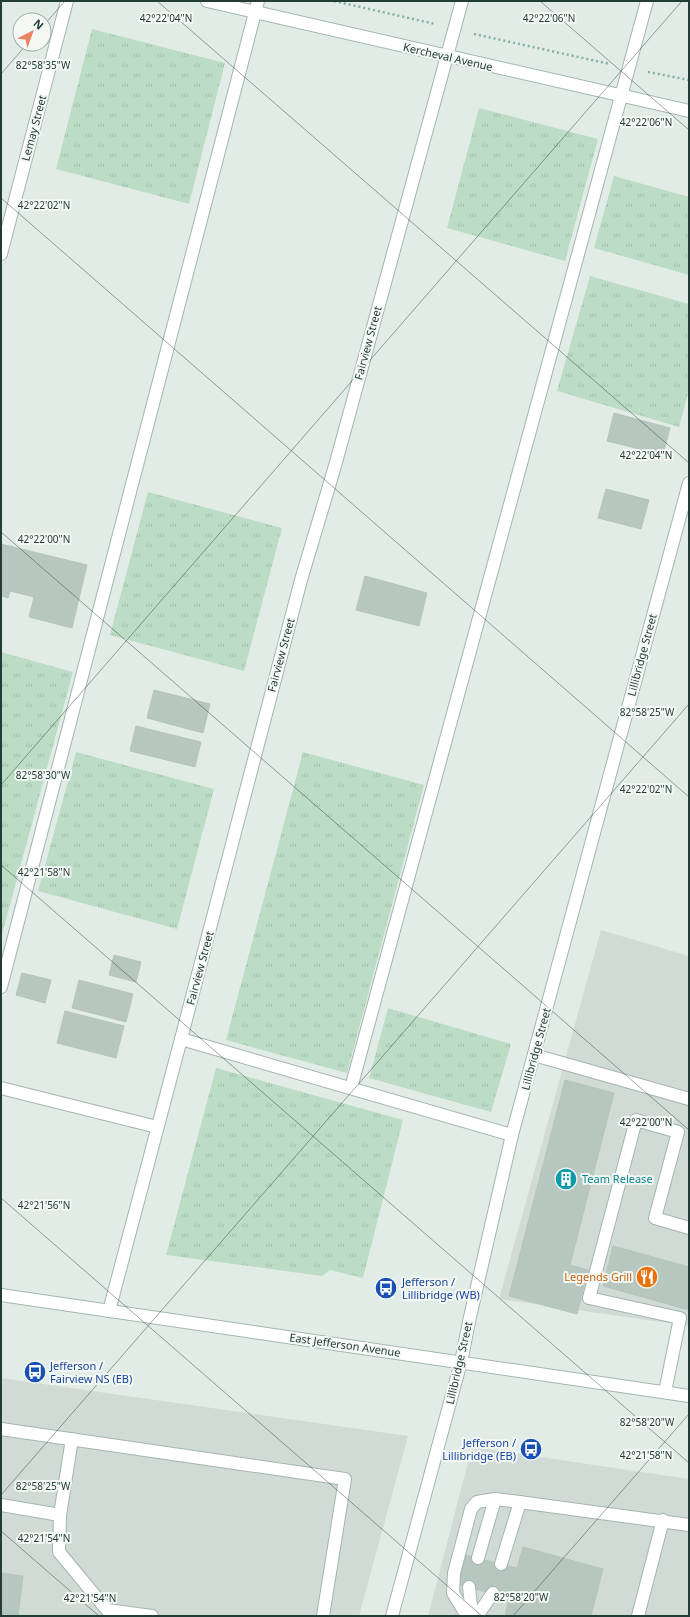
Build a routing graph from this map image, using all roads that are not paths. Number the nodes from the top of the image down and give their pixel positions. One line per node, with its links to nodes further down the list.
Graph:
1 (67, 1): 9 (street, Lemay Street)
2 (207, 1): 5 (street, Kercheval Avenue)
3 (462, 1): 6 (street, Fairview Street)
4 (647, 1): 7 (street)
5 (257, 6): 6 (street, Kercheval Avenue); 11 (street)
6 (447, 56): 7 (street, Kercheval Avenue); 12 (street, Fairview Street)
7 (622, 96): 8 (street, Kercheval Avenue); 15 (street)
8 (689, 111)
9 (1, 254)
10 (689, 483): 13 (street, Lillibridge Street)
11 (1, 987)
12 (181, 1039): 15 (street); 17 (street, Fairview Street)
13 (534, 1055): 16 (street); 18 (street, Lillibridge Street)
14 (1, 1088): 17 (street)
15 (351, 1088): 18 (street)
16 (689, 1099)
17 (158, 1127): 21 (street, Fairview Street)
18 (512, 1135): 22 (street, Lillibridge Street)
19 (689, 1228): 23 (street)
20 (1, 1295): 21 (street, East Jefferson Avenue)
21 (109, 1311): 22 (street, East Jefferson Avenue)
22 (461, 1362): 23 (street, East Jefferson Avenue); 39 (street, Lillibridge Street)
23 (665, 1392): 24 (street, East Jefferson Avenue)
24 (689, 1396)
25 (1, 1429): 26 (street)
26 (72, 1439): 30 (street); 38 (street)
27 (495, 1499): 28 (street); 33 (street); 40 (street)
28 (520, 1502): 31 (street); 34 (street)
29 (1, 1505): 30 (street)
30 (60, 1515): 37 (street)
31 (663, 1520): 32 (street); 43 (street)
32 (689, 1525)
33 (478, 1558)
34 (501, 1564)
35 (470, 1587): 41 (street)
36 (492, 1593): 42 (street)
37 (152, 1616)
38 (323, 1616)
39 (392, 1616)
40 (467, 1616)
41 (472, 1616)
42 (477, 1616)
43 (638, 1616)

